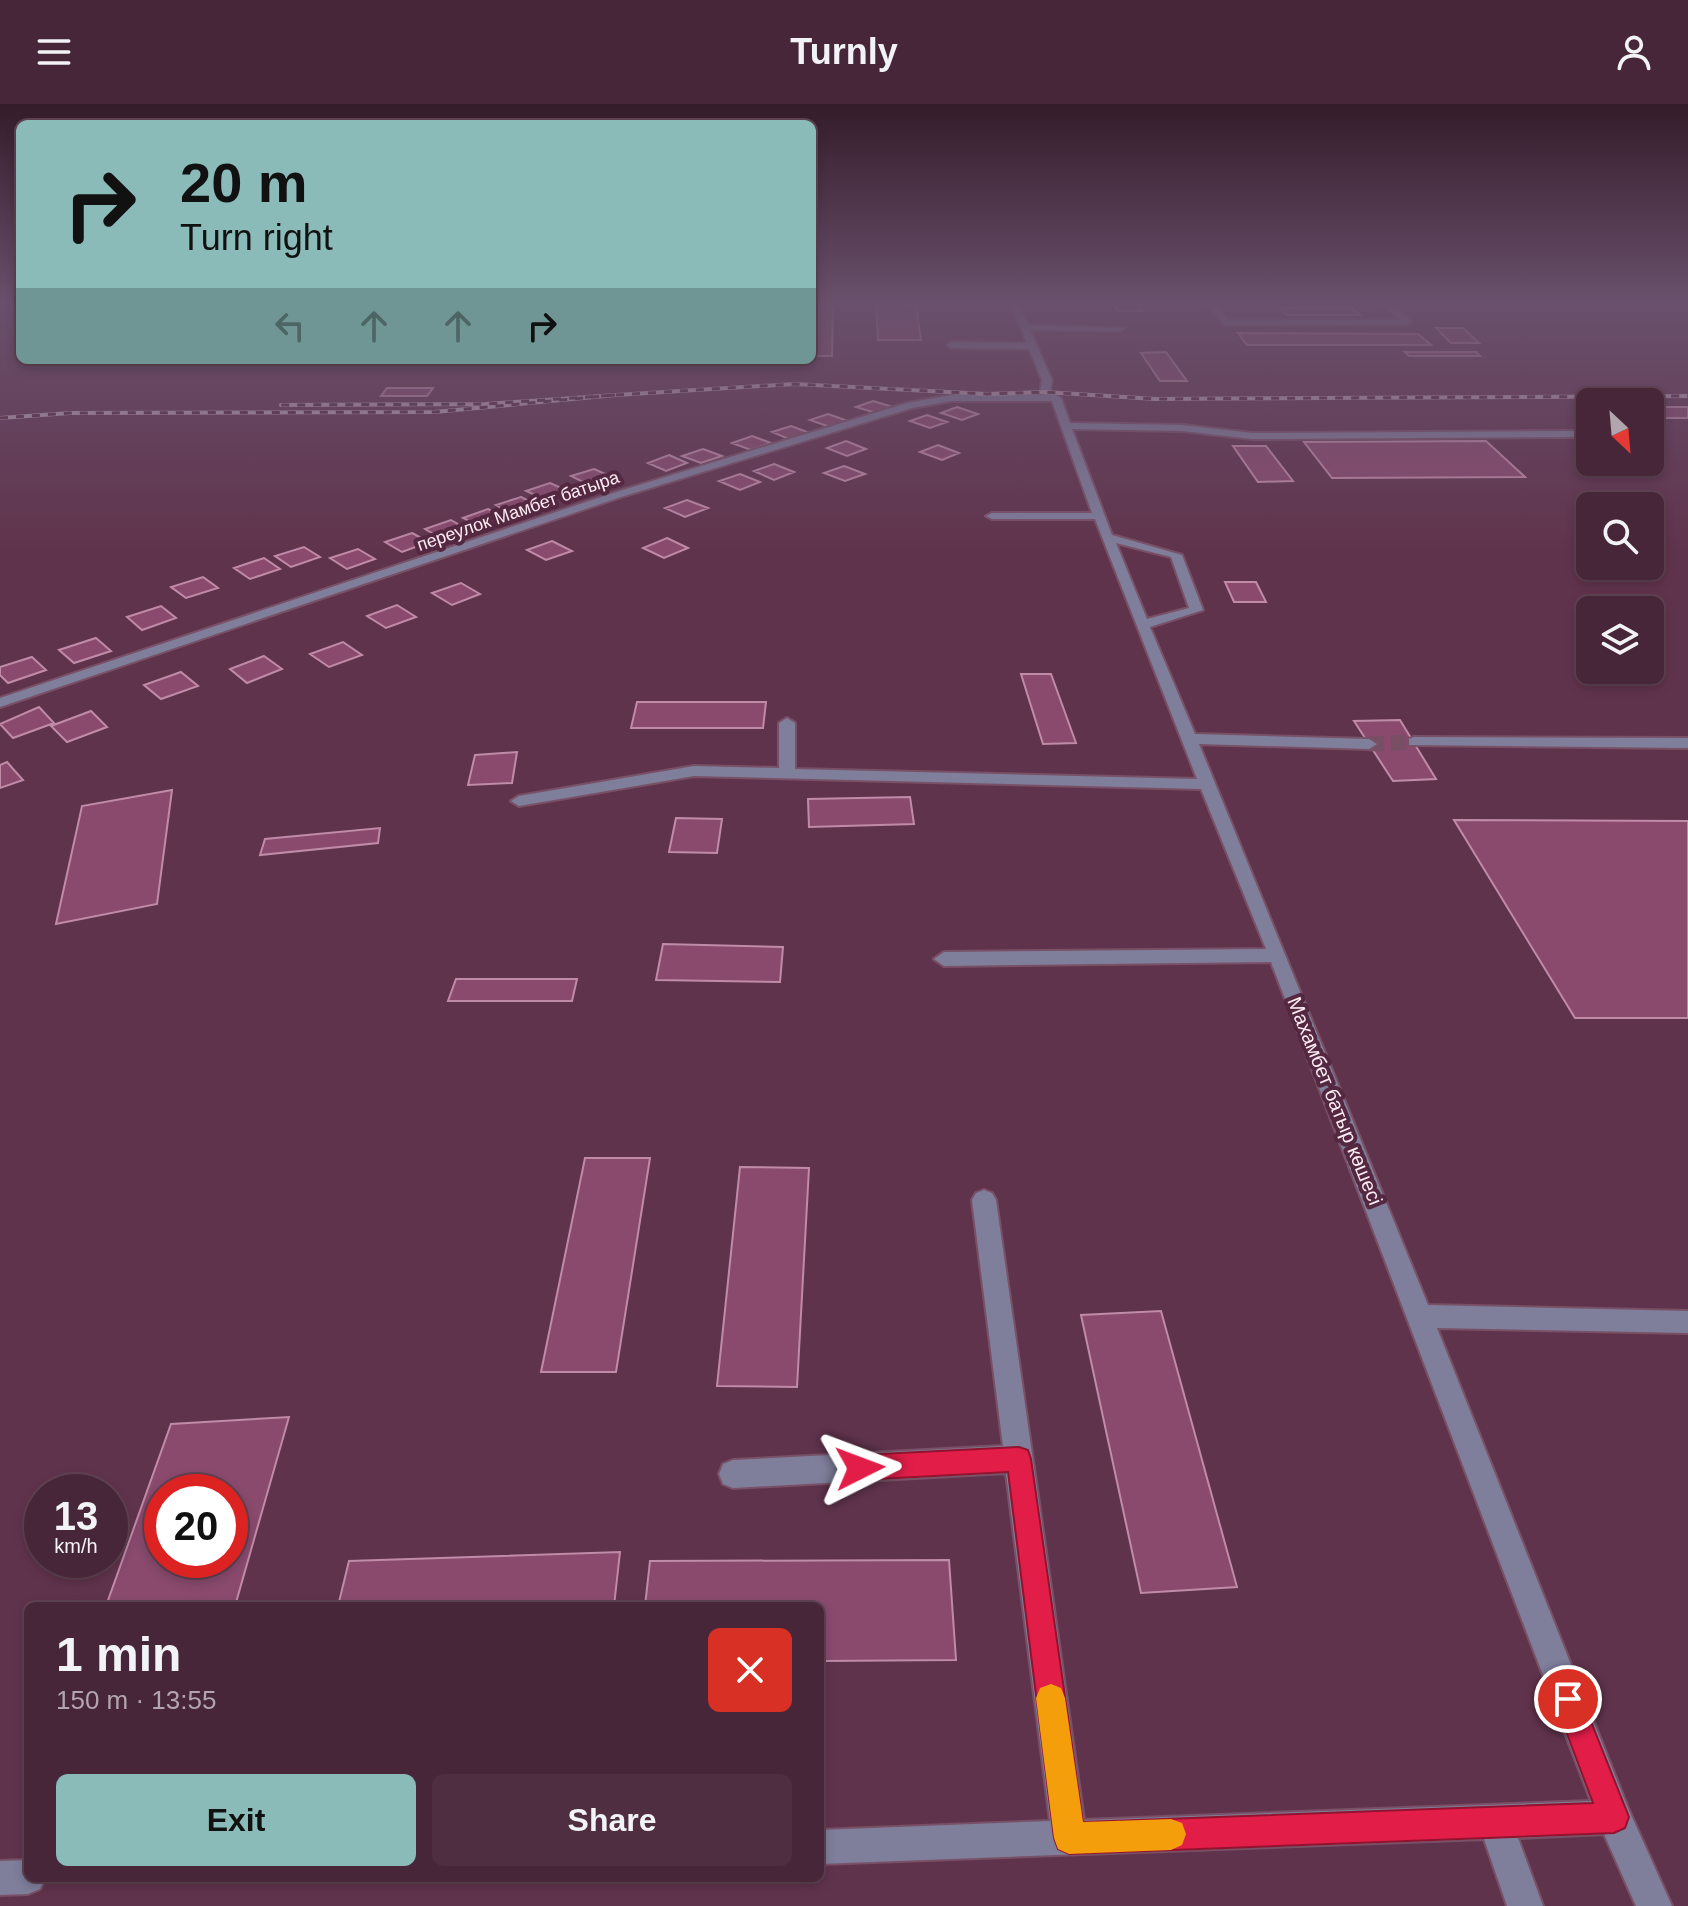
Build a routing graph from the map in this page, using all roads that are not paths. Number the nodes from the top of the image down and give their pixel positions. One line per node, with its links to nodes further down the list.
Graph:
1 (1046, 386): 2 (street, Махамбет батыр көшесі)
2 (1056, 398): 3 (street, Махамбет батыр көшесі); 8 (street, переулок Мамбет батыра)
3 (1065, 426): 4 (street); 6 (street, Махамбет батыр көшесі)
4 (1576, 434)
5 (992, 516): 6 (street)
6 (1103, 526): 7 (street, Махамбет батыр көшесі); 7 (street)
7 (1141, 625): 10 (street, Махамбет батыр көшесі)
8 (0, 703)
9 (787, 723): 14 (street)
10 (1191, 739): 13 (street); 15 (street, Махамбет батыр көшесі)
11 (1414, 742): 12 (street)
12 (1688, 743)
13 (1369, 744)
14 (787, 775): 15 (street); 16 (street)
15 (1209, 784): 17 (street, Махамбет батыр көшесі)
16 (519, 801)
17 (1277, 955): 18 (street); 20 (street, Махамбет батыр көшесі)
18 (944, 959)
19 (984, 1200): 22 (street)
20 (1420, 1316): 21 (street); 24 (street, Махамбет батыр көшесі)
21 (1688, 1322)
22 (1019, 1459): 23 (street); 26 (street)
23 (733, 1474)
24 (1614, 1817): 25 (street); 31 (street, Махамбет батыр көшесі)
25 (1495, 1822): 26 (street); 30 (street)
26 (1069, 1838): 27 (street)
27 (824, 1847)
28 (24, 1877): 29 (street)
29 (0, 1878)
30 (1525, 1906)
31 (1654, 1906)

